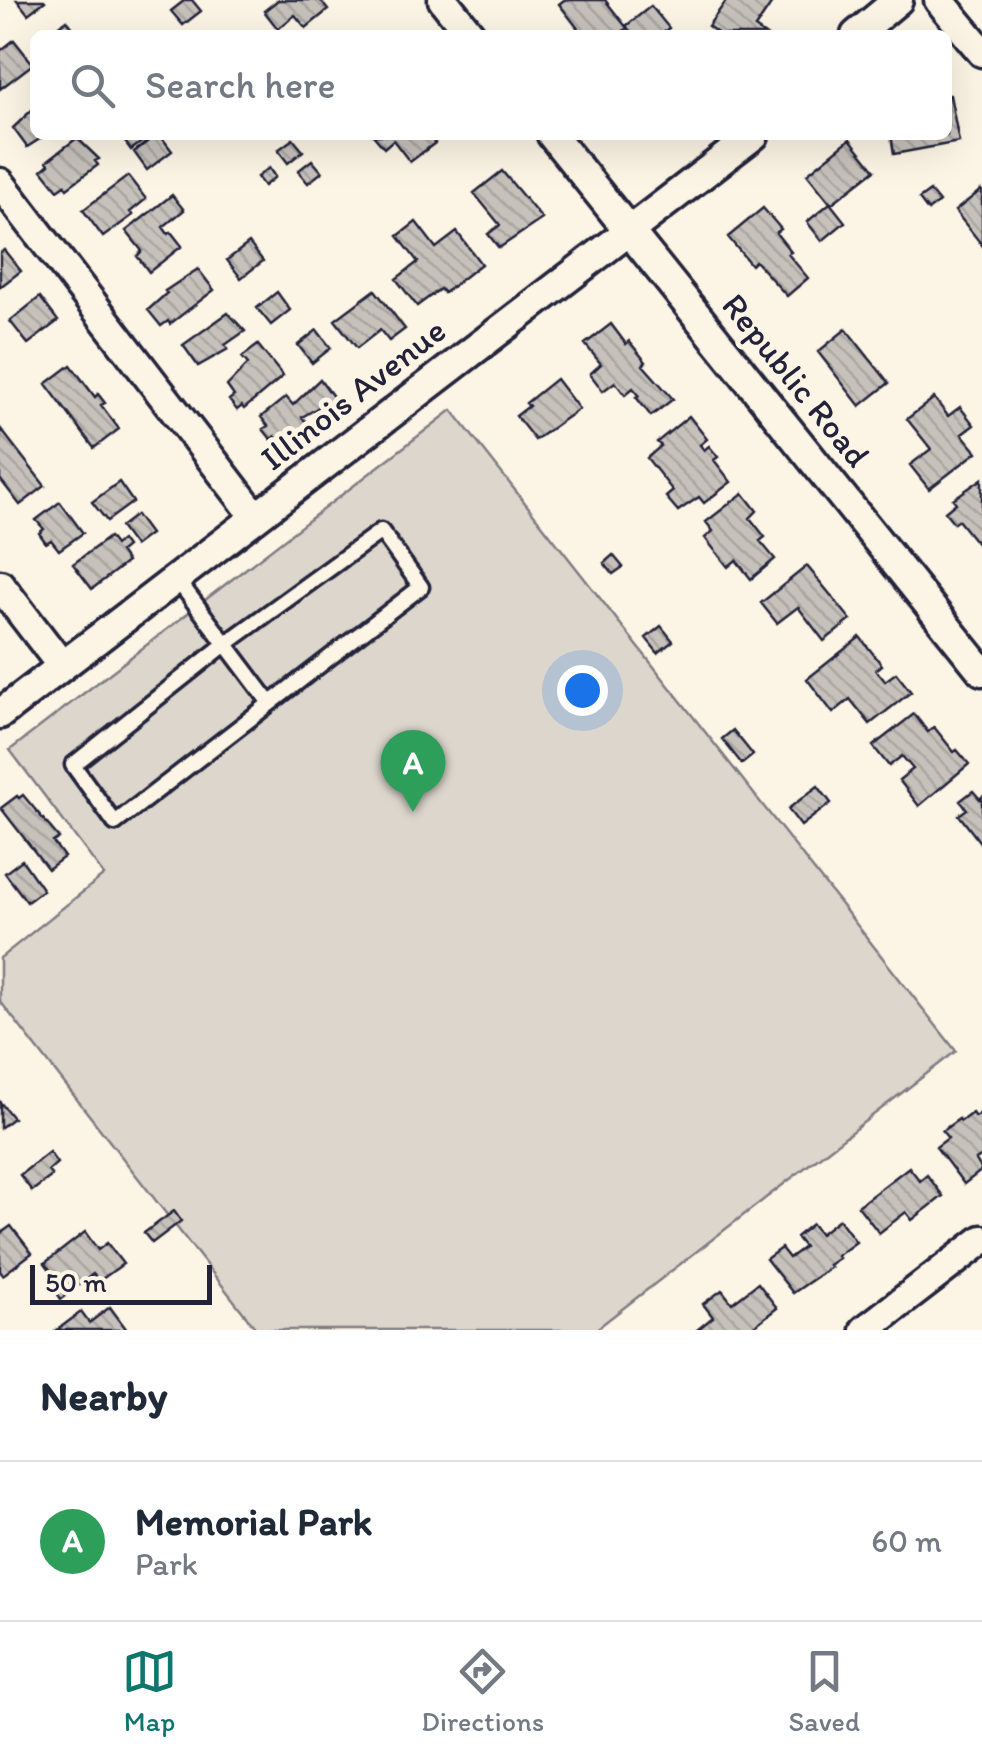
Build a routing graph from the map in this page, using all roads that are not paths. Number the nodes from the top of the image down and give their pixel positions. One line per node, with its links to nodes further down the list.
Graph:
1 (444, 0): 4 (street)
2 (898, 0): 5 (street)
3 (939, 0): 6 (street)
4 (468, 30)
5 (862, 30)
6 (982, 52)
7 (556, 140): 10 (street, Republic Road)
8 (747, 140): 10 (street, Illinois Avenue)
9 (0, 183): 11 (street)
10 (628, 230): 11 (street, Illinois Avenue); 16 (street, Republic Road)
11 (256, 516): 12 (street, Illinois Avenue)
12 (176, 578): 14 (lane); 15 (street, Illinois Avenue)
13 (0, 584): 15 (street)
14 (224, 645): 17 (lane); 17 (lane); 17 (lane)
15 (62, 666): 18 (street, Illinois Avenue)
16 (982, 671)
17 (270, 703)
18 (0, 714)
19 (982, 1240): 20 (street)
20 (864, 1330)

